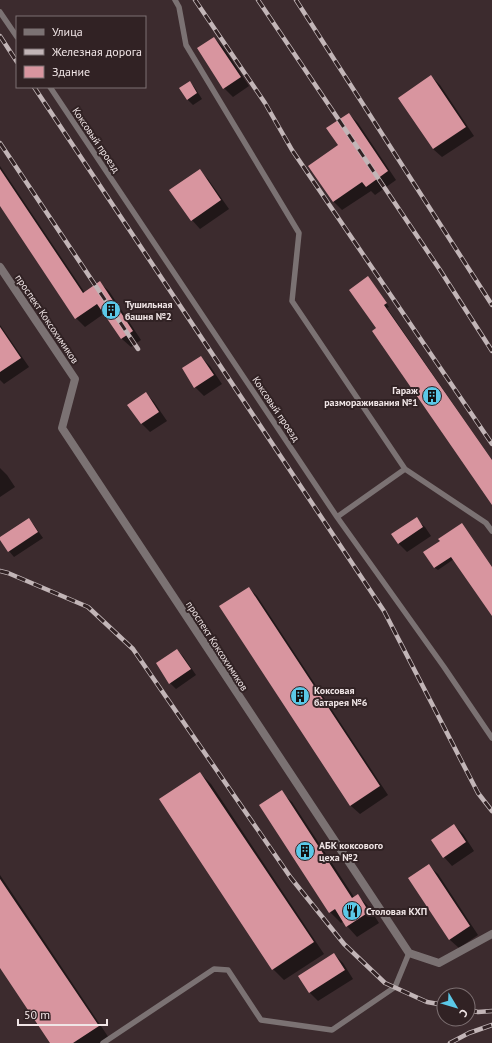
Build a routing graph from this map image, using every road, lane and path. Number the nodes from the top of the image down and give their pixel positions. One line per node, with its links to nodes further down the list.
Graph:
1 (175, 0): 6 (lane)
2 (0, 12): 3 (lane)
3 (16, 36)
4 (51, 88): 7 (lane, Коксовый проезд)
5 (0, 266): 11 (street, проспект Коксохимиков)
6 (405, 470): 7 (lane); 8 (lane)
7 (337, 517): 9 (lane, Коксовый проезд)
8 (492, 531)
9 (492, 738)
10 (492, 934): 11 (street)
11 (409, 953): 12 (lane)
12 (103, 1043)

